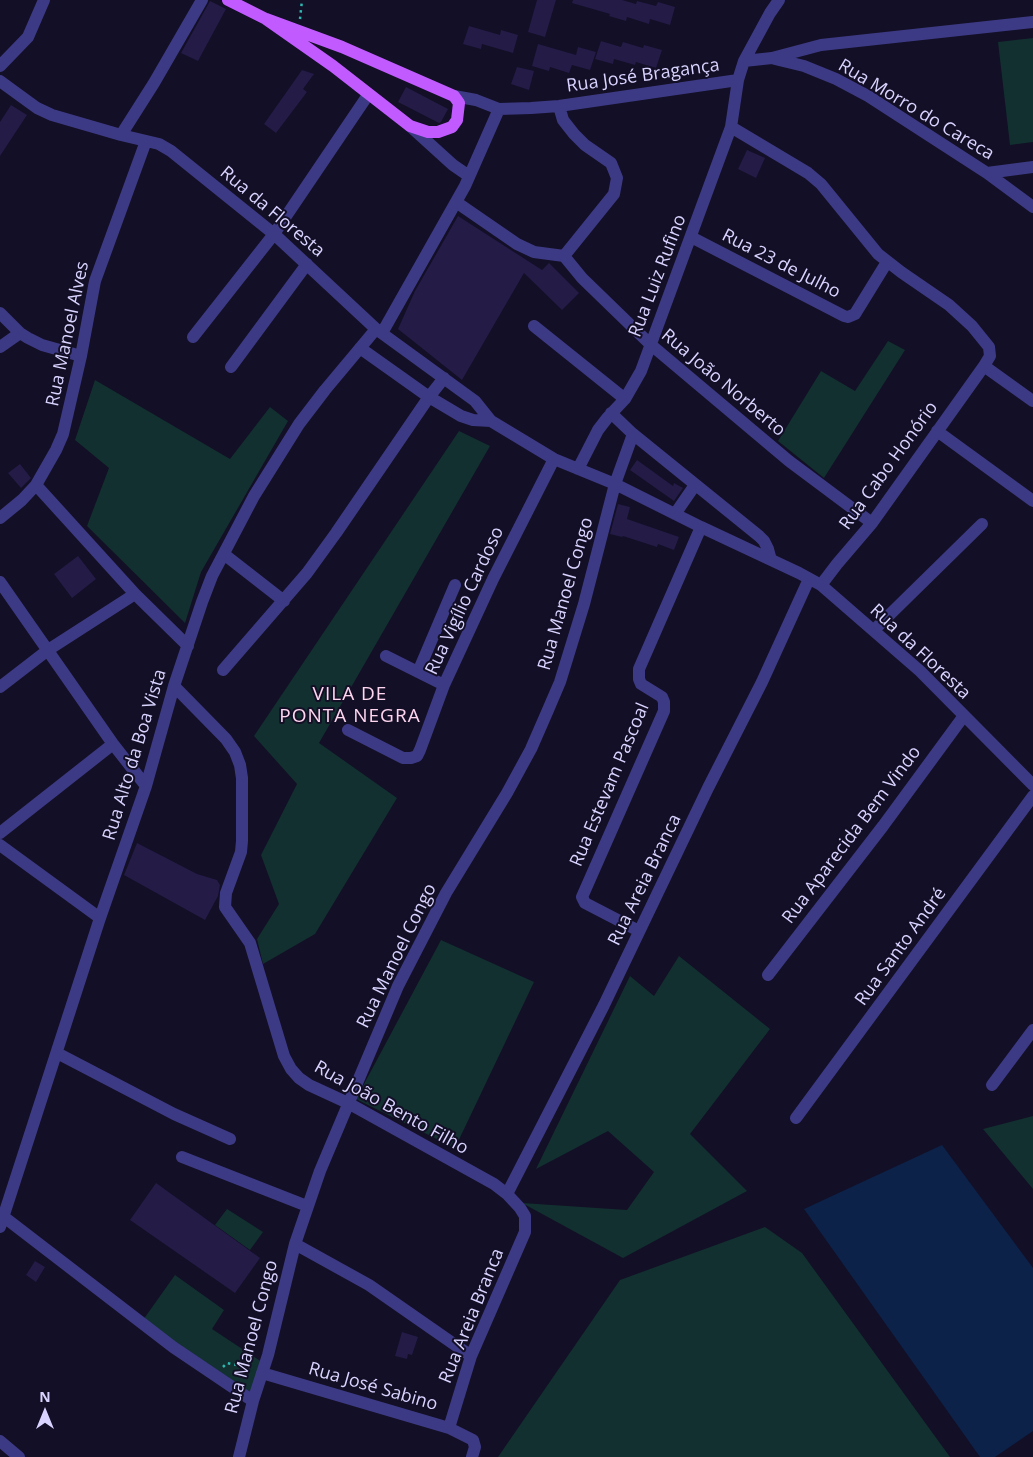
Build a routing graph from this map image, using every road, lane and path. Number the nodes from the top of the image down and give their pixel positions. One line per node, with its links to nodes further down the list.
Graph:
1 (44, 0): 11 (street)
2 (202, 0): 20 (street)
3 (228, 0): 6 (main road)
4 (302, 0): 8 (path)
5 (779, 0): 10 (street)
6 (266, 19): 8 (main road); 14 (main road)
7 (1033, 22): 9 (street, Rua José Bragança)
8 (298, 31): 15 (main road)
9 (772, 58): 10 (street, Rua José Bragança); 23 (street, Rua Morro do Careca)
10 (744, 61): 12 (street, Rua José Bragança)
11 (0, 66)
12 (738, 80): 16 (street, Rua José Bragança); 19 (street, Rua Luiz Rufino)
13 (0, 81): 20 (street, Rua da Floresta)
14 (368, 95): 18 (main road); 27 (street)
15 (454, 96): 17 (street, Rua José Bragança); 18 (main road)
16 (559, 106): 17 (street, Rua José Bragança); 29 (street)
17 (499, 109): 24 (street)
18 (410, 126): 24 (street)
19 (731, 127): 28 (street, Rua Luiz Rufino); 30 (street)
20 (121, 135): 21 (street, Rua da Floresta)
21 (146, 140): 27 (street, Rua da Floresta); 40 (street, Rua Manoel Alves)
22 (1033, 167): 23 (street)
23 (987, 173): 26 (street, Rua Morro do Careca)
24 (469, 176): 25 (street)
25 (456, 202): 29 (street); 34 (street, Rua Alto da Boa Vista)
26 (1033, 207)
27 (274, 234): 31 (street, Rua da Floresta); 36 (street)
28 (691, 237): 30 (street, Rua 23 de Julho); 37 (street, Rua Luiz Rufino)
29 (564, 256): 37 (street, Rua João Norberto)
30 (886, 262): 41 (street)
31 (307, 264): 34 (street, Rua da Floresta); 42 (street)
32 (0, 312): 35 (street)
33 (534, 326): 45 (street)
34 (379, 331): 39 (street, Rua Alto da Boa Vista); 43 (street, Rua da Floresta)
35 (20, 333): 38 (street); 40 (street)
36 (193, 337)
37 (650, 344): 45 (street, Rua Luiz Rufino); 59 (street, Rua João Norberto)
38 (0, 347)
39 (360, 348): 44 (street, Rua da Floresta); 62 (street, Rua Alto da Boa Vista)
40 (81, 356): 54 (street, Rua Manoel Alves)
41 (984, 366): 46 (street); 49 (street, Rua Cabo Honório)
42 (231, 367)
43 (444, 378): 44 (street); 48 (street, Rua da Floresta)
44 (429, 397): 48 (street, Rua da Floresta); 69 (street)
45 (625, 399): 47 (street, Rua Luiz Rufino)
46 (1033, 401)
47 (611, 413): 50 (street); 52 (street, Rua Luiz Rufino)
48 (491, 421): 51 (street, Rua da Floresta)
49 (937, 431): 56 (street); 59 (street, Rua Cabo Honório)
50 (633, 434): 53 (street, Rua Manoel Congo); 55 (street)
51 (554, 459): 52 (street, Rua da Floresta); 76 (street, Rua Vigílio Cardoso)
52 (578, 469): 53 (street, Rua da Floresta)
53 (615, 484): 57 (street, Rua da Floresta); 93 (street, Rua Manoel Congo)
54 (36, 485): 58 (street, Rua Manoel Alves); 68 (street)
55 (695, 485): 57 (street); 63 (street)
56 (1033, 501)
57 (675, 514): 61 (street, Rua da Floresta)
58 (0, 518)
59 (872, 523): 67 (street, Rua Cabo Honório)
60 (982, 524): 70 (street)
61 (701, 527): 63 (street, Rua da Floresta); 88 (street, Rua Estevam Pascoal)
62 (225, 555): 69 (street); 71 (street, Rua Alto da Boa Vista)
63 (772, 560): 64 (street, Rua da Floresta)
64 (810, 579): 67 (street, Rua da Floresta); 88 (street, Rua Areia Branca)
65 (0, 582): 72 (street)
66 (455, 585): 75 (street)
67 (821, 585): 70 (street, Rua da Floresta)
68 (136, 594): 71 (street); 72 (street)
69 (284, 601): 74 (street)
70 (874, 630): 79 (street, Rua da Floresta)
71 (188, 646): 77 (street, Rua Alto da Boa Vista)
72 (48, 650): 78 (street); 81 (street)
73 (386, 656): 75 (street)
74 (224, 670)
75 (418, 672): 76 (street)
76 (444, 685): 80 (street, Rua Vigílio Cardoso)
77 (174, 686): 83 (street, Rua Alto da Boa Vista); 93 (street, Rua João Bento Filho)
78 (0, 687)
79 (963, 717): 82 (street, Rua da Floresta); 89 (street, Rua Aparecida Bem Vindo)
80 (348, 730)
81 (113, 744): 83 (street); 85 (street)
82 (1033, 785)
83 (146, 786): 87 (street, Rua Alto da Boa Vista)
84 (1033, 796): 94 (street, Rua Santo André)
85 (0, 833)
86 (0, 845): 87 (street)
87 (100, 918): 91 (street, Rua Alto da Boa Vista)
88 (639, 931): 97 (street, Rua Areia Branca)
89 (768, 975)
90 (1033, 1030): 92 (street)
91 (57, 1053): 95 (street); 100 (street, Rua Alto da Boa Vista)
92 (992, 1085)
93 (348, 1103): 97 (street, Rua João Bento Filho); 98 (street, Rua Manoel Congo)
94 (796, 1118)
95 (230, 1139)
96 (182, 1157): 98 (street)
97 (507, 1194): 99 (street, Rua João Bento Filho)
98 (302, 1205): 101 (street, Rua Manoel Congo)
99 (525, 1216): 103 (street, Rua Areia Branca)
100 (2, 1222): 105 (street)
101 (295, 1244): 102 (street, Rua Manoel Congo); 103 (street)
102 (268, 1355): 104 (street, Rua Manoel Congo); 105 (path)
103 (471, 1356): 107 (street, Rua Areia Branca)
104 (262, 1373): 106 (street, Rua Manoel Congo); 107 (street, Rua José Sabino)
105 (214, 1374): 106 (street)
106 (253, 1401): 110 (street, Rua Manoel Congo)
107 (449, 1428): 111 (street, Rua José Sabino)
108 (0, 1441): 109 (street)
109 (19, 1457)
110 (239, 1457)
111 (472, 1457)

